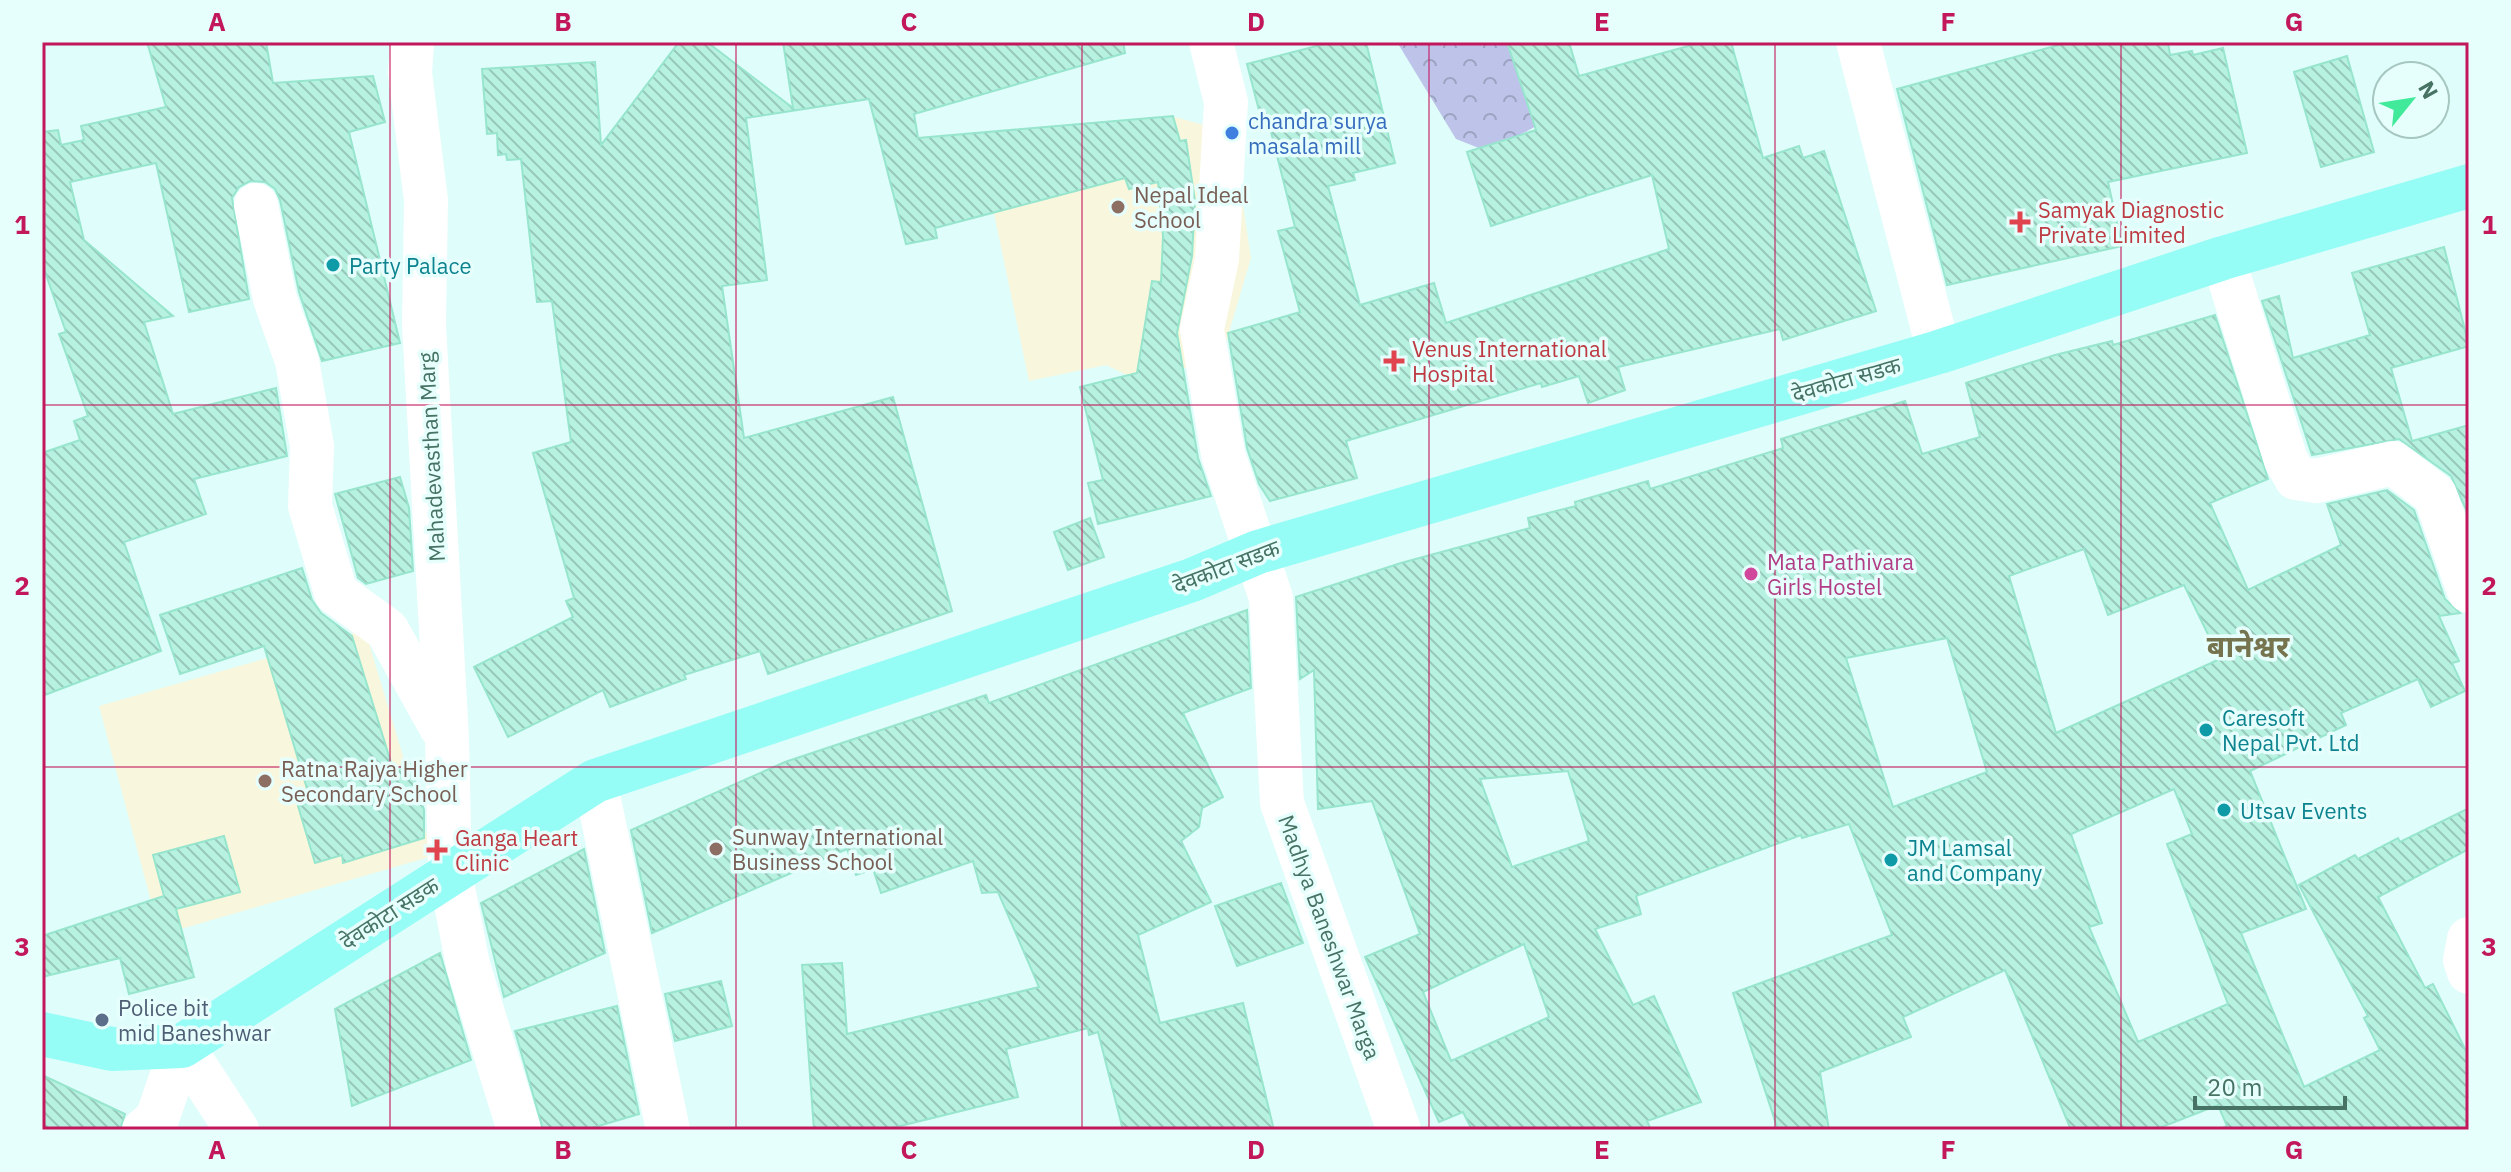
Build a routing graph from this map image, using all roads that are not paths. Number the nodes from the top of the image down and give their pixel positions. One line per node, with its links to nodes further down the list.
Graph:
1 (412, 42): 10 (street, Mahadevasthan Marg)
2 (1211, 42): 8 (street, Madhya Baneshwar Marga)
3 (1858, 42): 7 (street)
4 (2469, 186): 6 (main road, देवकोटा सडक)
5 (256, 205): 10 (street)
6 (2223, 258): 7 (main road, देवकोटा सडक); 9 (street)
7 (1939, 352): 8 (main road, देवकोटा सडक)
8 (1258, 552): 11 (main road, देवकोटा सडक); 21 (street, Madhya Baneshwar Marga)
9 (2469, 591)
10 (447, 738): 12 (street, Mahadevasthan Marg)
11 (595, 781): 12 (main road, देवकोटा सडक); 20 (street)
12 (450, 873): 16 (main road, देवकोटा सडक); 19 (street, Mahadevasthan Marg)
13 (2469, 939): 14 (street)
14 (2469, 972)
15 (42, 1034): 16 (main road)
16 (182, 1046): 17 (street); 18 (street)
17 (144, 1130)
18 (237, 1130)
19 (519, 1130)
20 (668, 1130)
21 (1399, 1130)

